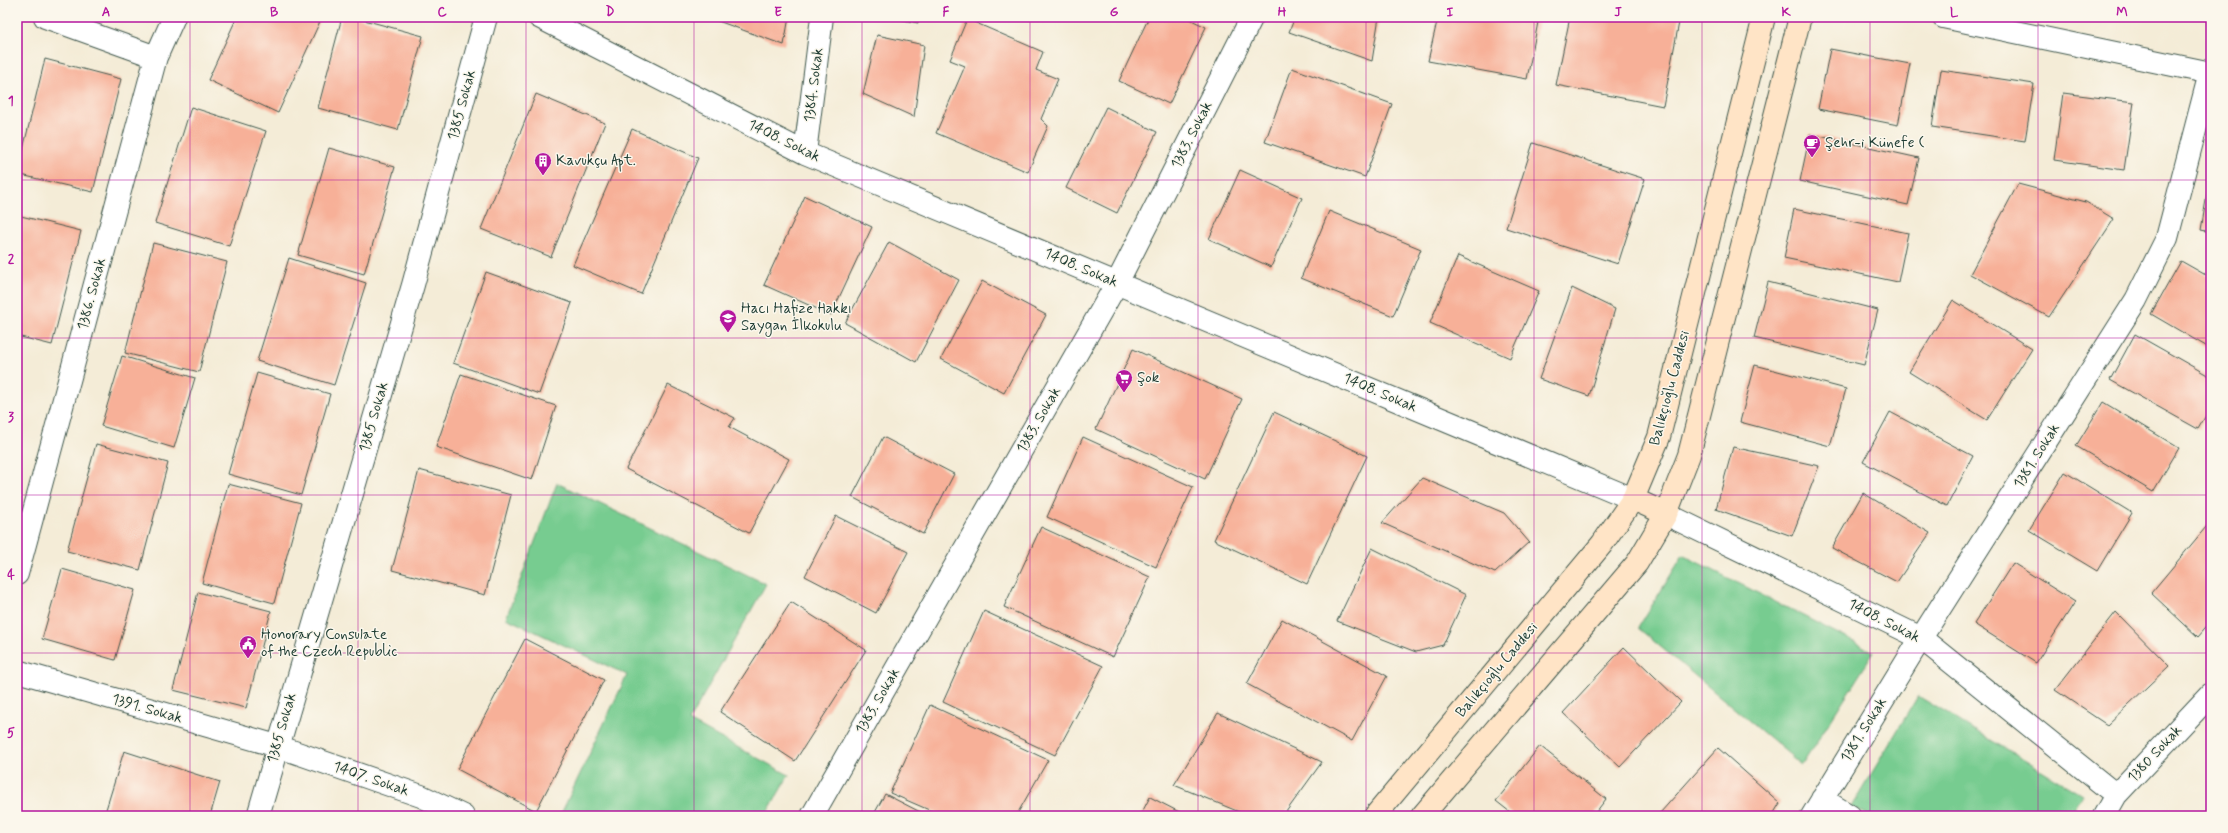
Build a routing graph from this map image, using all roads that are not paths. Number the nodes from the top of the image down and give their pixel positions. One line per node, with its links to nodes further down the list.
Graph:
1 (45, 17): 10 (street)
2 (174, 17): 10 (street, 1386. Sokak)
3 (486, 17): 20 (street, 1385 Sokak)
4 (539, 17): 12 (street, 1408. Sokak)
5 (822, 17): 12 (street, 1384. Sokak)
6 (1252, 17): 13 (street, 1383. Sokak)
7 (1764, 17): 14 (street, Balıkçıoğlu Caddesi)
8 (1800, 17): 15 (street)
9 (1943, 17): 11 (street)
10 (156, 57): 16 (street, 1386. Sokak)
11 (2211, 73): 17 (street, 1381. Sokak)
12 (805, 153): 13 (street, 1408. Sokak)
13 (1117, 283): 14 (street, 1408. Sokak); 25 (street, 1383. Sokak)
14 (1633, 498): 15 (street); 26 (street, Balıkçıoğlu Caddesi)
15 (1666, 514): 17 (street, 1408. Sokak); 27 (street)
16 (17, 574)
17 (1921, 638): 21 (street, 1408. Sokak); 22 (street, 1381. Sokak)
18 (17, 671): 20 (street, 1391. Sokak)
19 (2211, 694): 21 (street, 1380 Sokak)
20 (277, 746): 23 (street, 1385 Sokak); 24 (street, 1407. Sokak)
21 (2116, 795): 29 (street, 1380 Sokak)
22 (1817, 808): 28 (street)
23 (258, 816)
24 (463, 816)
25 (812, 816)
26 (1375, 816)
27 (1422, 816)
28 (1850, 816)
29 (2104, 816)

